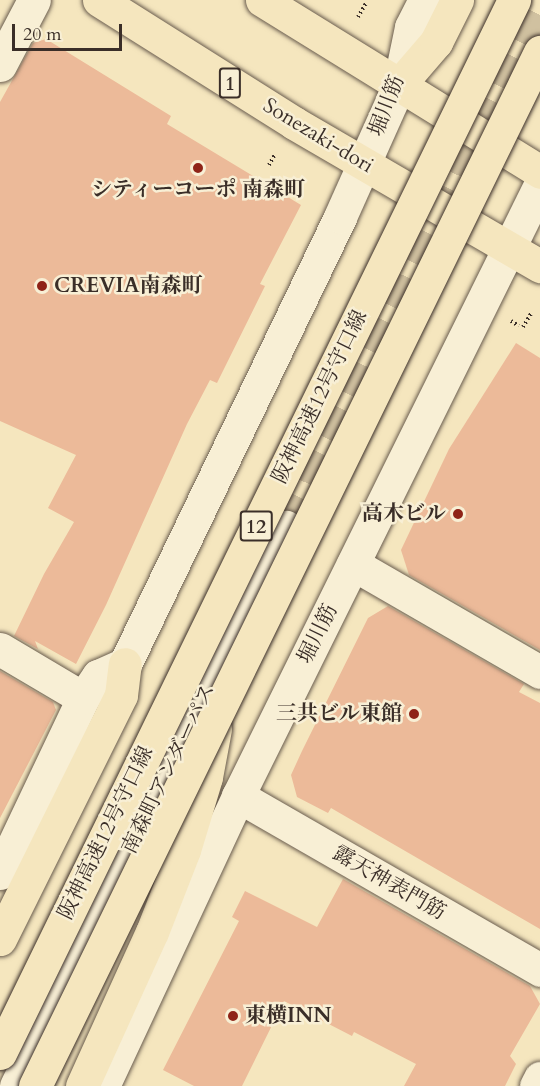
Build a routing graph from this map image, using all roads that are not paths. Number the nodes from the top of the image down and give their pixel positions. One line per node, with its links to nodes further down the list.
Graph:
1 (34, 0): 8 (street)
2 (99, 0): 10 (highway, Sonezaki-dori / 1)
3 (262, 0): 9 (highway)
4 (425, 0): 9 (street, 堀川筋)
5 (457, 0): 9 (highway)
6 (514, 0): 26 (highway, 阪神高速12号守口線 / 12, bridge)
7 (540, 52): 21 (highway, 12, bridge)
8 (0, 64)
9 (399, 85): 10 (street, 堀川筋); 11 (highway)
10 (363, 164): 13 (highway, Sonezaki-dori / 1); 18 (street, 堀川筋)
11 (540, 172)
12 (540, 185): 13 (street, 堀川筋)
13 (509, 248): 14 (highway, Sonezaki-dori / 1); 16 (street, 堀川筋)
14 (540, 266)
15 (286, 527): 26 (street, 南森町アンダーパス)
16 (353, 564): 19 (street); 22 (street, 堀川筋)
17 (0, 649): 20 (street)
18 (125, 664): 20 (street); 24 (highway)
19 (540, 672)
20 (83, 698): 23 (street)
21 (220, 706): 26 (highway, 12, bridge); 28 (highway, bridge)
22 (238, 796): 25 (street, 露天神表門筋); 29 (street, 堀川筋)
23 (0, 873)
24 (0, 939)
25 (540, 970)
26 (20, 1076)
27 (540, 1078): 30 (street)
28 (82, 1086)
29 (103, 1086)
30 (536, 1086)

